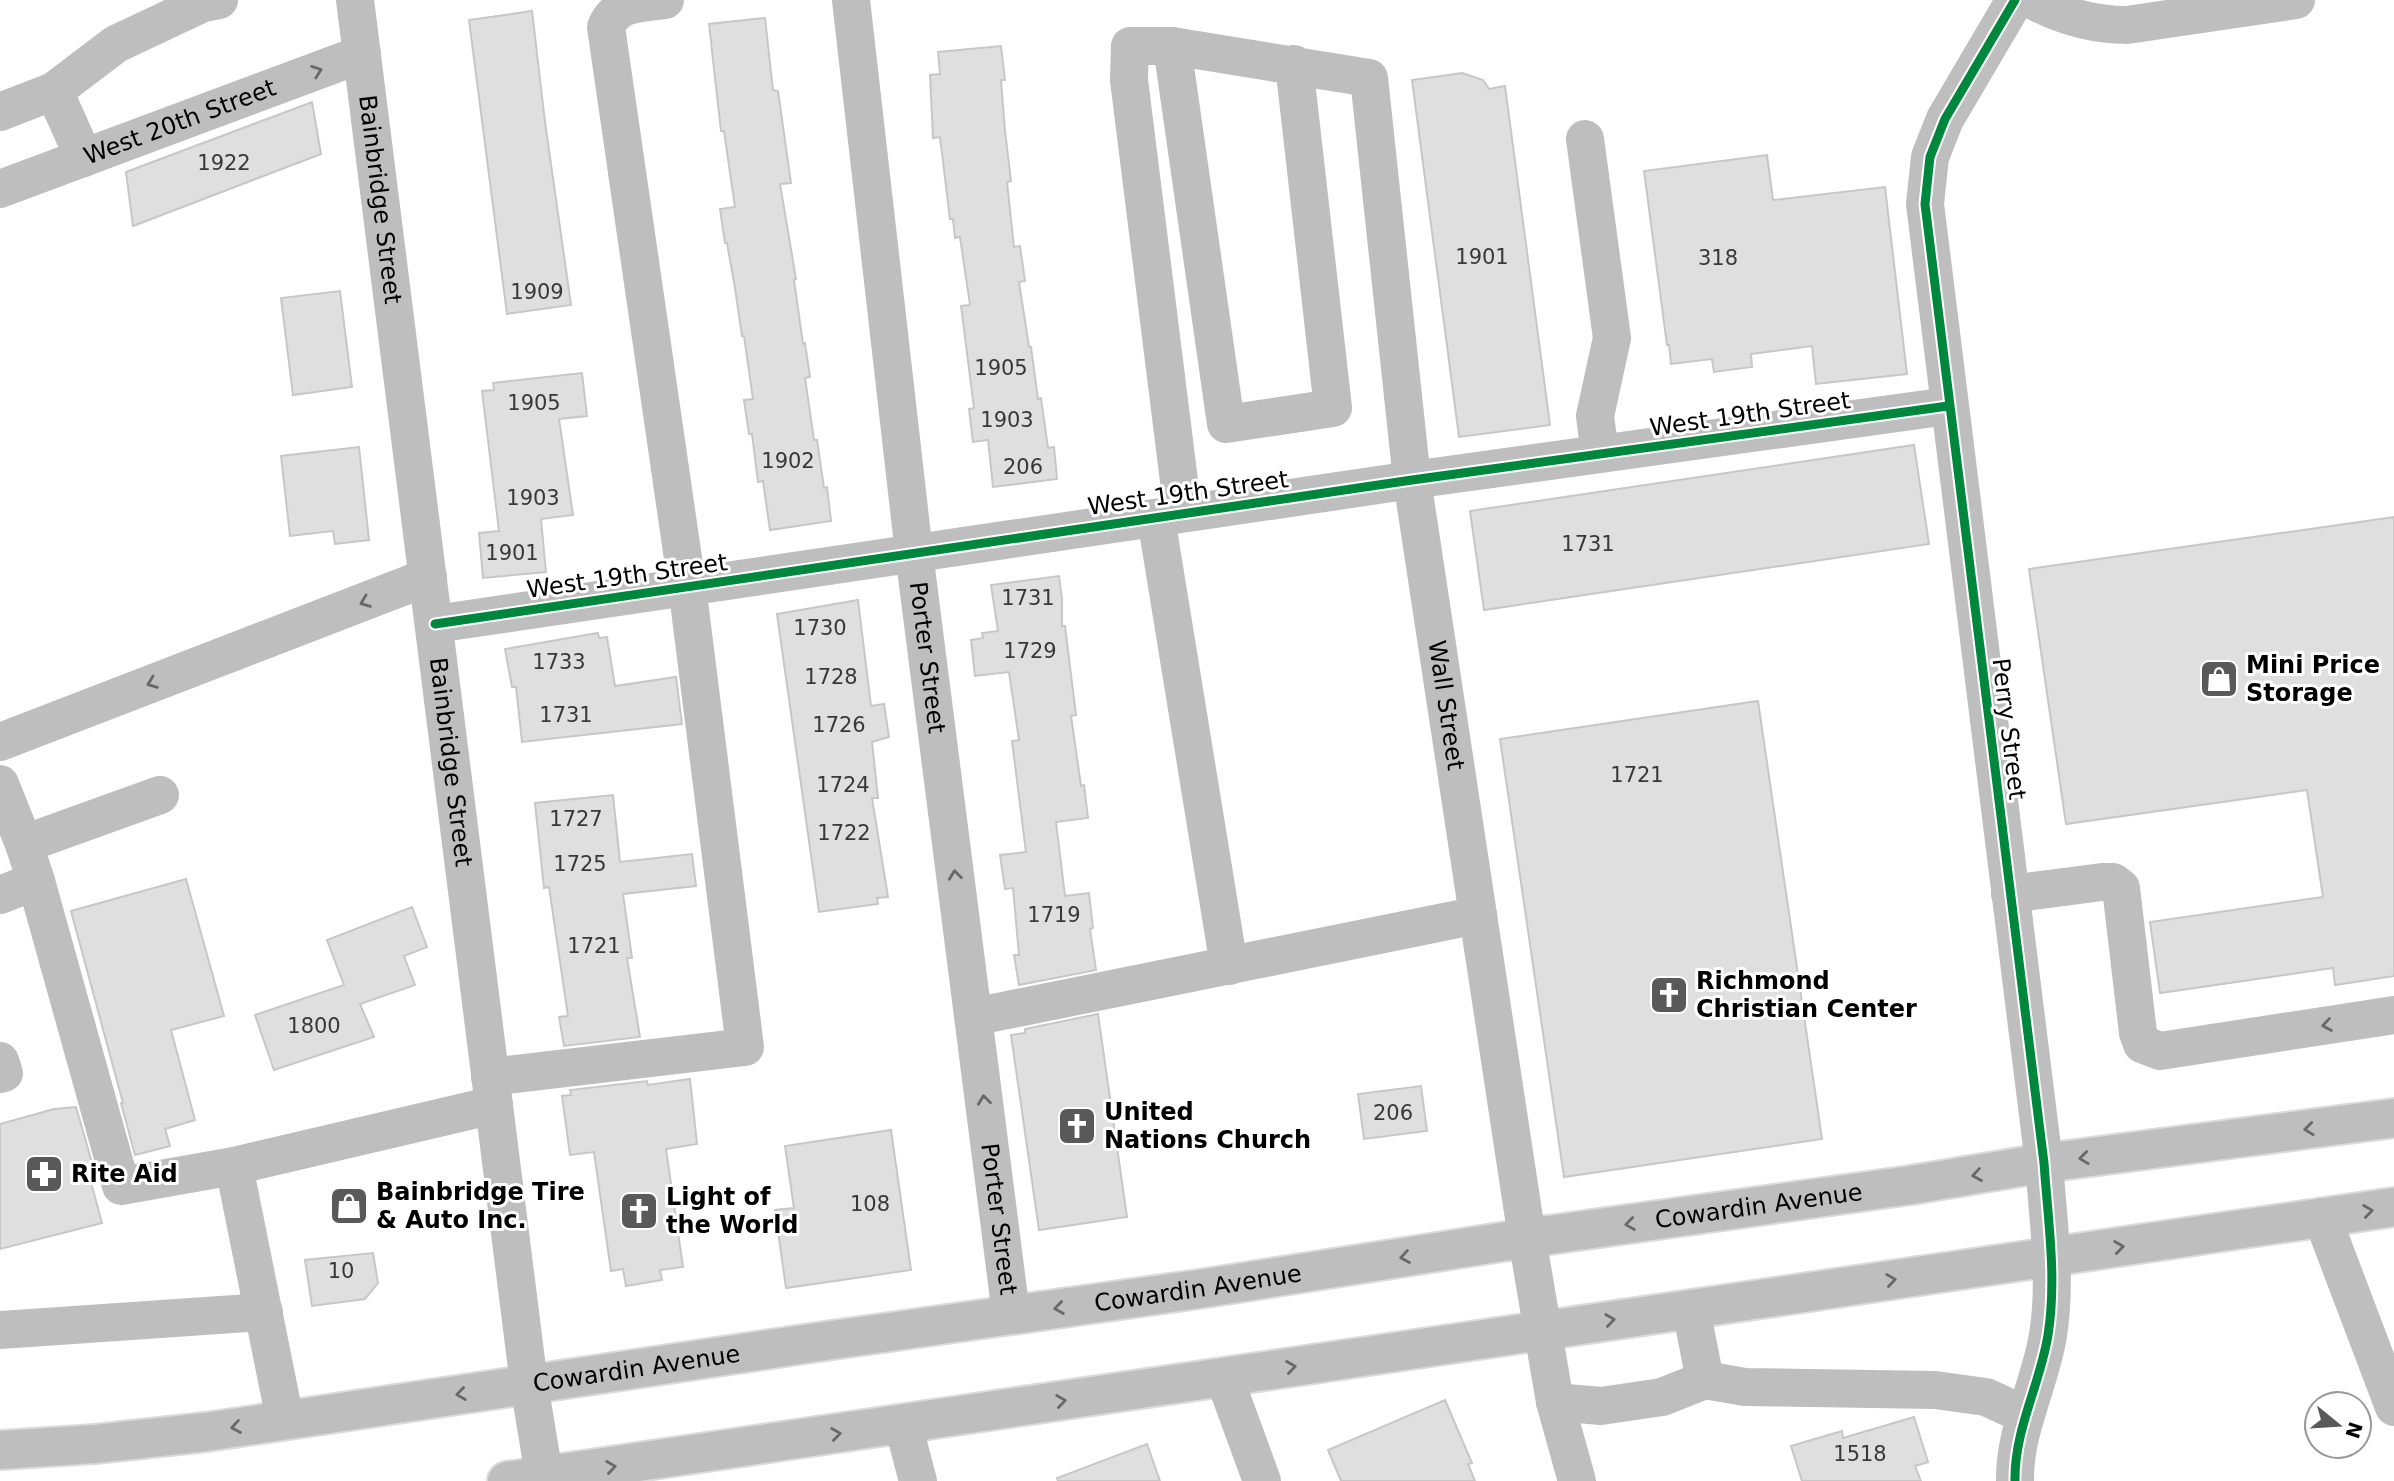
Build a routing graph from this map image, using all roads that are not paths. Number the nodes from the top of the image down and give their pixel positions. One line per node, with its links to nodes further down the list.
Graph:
1 (219, 0): 11 (street)
2 (355, 0): 9 (street, Bainbridge Street)
3 (665, 0): 24 (street)
4 (851, 0): 22 (street, Porter Street)
5 (2015, 0): 16 (street, Perry Street)
6 (2032, 0): 7 (street)
7 (2296, 0)
8 (1172, 46): 10 (street); 17 (street); 18 (street)
9 (362, 54): 14 (street, West 20th Street, one-way to 9); 23 (street, Bainbridge Street)
10 (1294, 64): 17 (street); 20 (street, Wall Street)
11 (54, 91): 12 (street); 14 (street)
12 (0, 112)
13 (1585, 139): 19 (street)
14 (84, 158): 15 (street, West 20th Street)
15 (0, 189)
16 (1948, 405): 19 (street, West 19th Street); 31 (street, Perry Street)
17 (1226, 424): 18 (street)
18 (1172, 433): 21 (street)
19 (1600, 454): 20 (street, West 19th Street)
20 (1412, 480): 21 (street, West 19th Street); 33 (street, Wall Street)
21 (1170, 516): 22 (street, West 19th Street); 34 (street)
22 (914, 553): 24 (street, West 19th Street); 36 (street, Porter Street, one-way to 22)
23 (428, 577): 25 (street, Bainbridge Street); 26 (street, one-way to 26)
24 (687, 586): 25 (street, West 19th Street); 39 (street)
25 (435, 624): 39 (street, Bainbridge Street)
26 (0, 742)
27 (0, 784): 29 (street)
28 (160, 795): 29 (street)
29 (24, 844): 30 (street)
30 (36, 881): 32 (street); 42 (street)
31 (2010, 894): 35 (street, one-way to 31); 41 (street, Perry Street)
32 (0, 895)
33 (1478, 915): 34 (street); 45 (street, Wall Street)
34 (1229, 966): 36 (street)
35 (2394, 1015)
36 (973, 1017): 49 (street, Porter Street, one-way to 36)
37 (0, 1061): 38 (street)
38 (0, 1074)
39 (492, 1091): 42 (street); 54 (street, Bainbridge Street)
40 (2394, 1118): 41 (street, Cowardin Avenue, one-way to 41)
41 (2044, 1163): 45 (street, Cowardin Avenue, one-way to 45); 46 (street, Perry Street)
42 (234, 1166): 48 (street)
43 (2394, 1207): 44 (street, one-way to 43)
44 (2322, 1217): 46 (street, one-way to 44); 56 (street)
45 (1527, 1238): 49 (street, Cowardin Avenue, one-way to 49); 51 (street, Wall Street)
46 (2051, 1257): 47 (street, one-way to 46); 57 (street, Perry Street)
47 (1692, 1309): 51 (street, one-way to 47); 53 (street)
48 (264, 1312): 50 (street); 58 (street)
49 (1011, 1314): 54 (street, Cowardin Avenue)
50 (0, 1330)
51 (1543, 1330): 52 (street, one-way to 51); 55 (street, Wall Street)
52 (1224, 1377): 59 (street, one-way to 52); 63 (street)
53 (1704, 1380): 55 (street); 57 (street)
54 (528, 1384): 58 (street, Cowardin Avenue, one-way to 58); 61 (street, Bainbridge Street)
55 (1555, 1402): 64 (street, Wall Street)
56 (2394, 1407)
57 (2025, 1415): 65 (street, Perry Street)
58 (285, 1420): 60 (street, Cowardin Avenue, one-way to 60)
59 (903, 1424): 61 (street, one-way to 59); 62 (street)
60 (0, 1450)
61 (532, 1479)
62 (918, 1481)
63 (1262, 1481)
64 (1577, 1481)
65 (2015, 1481)

